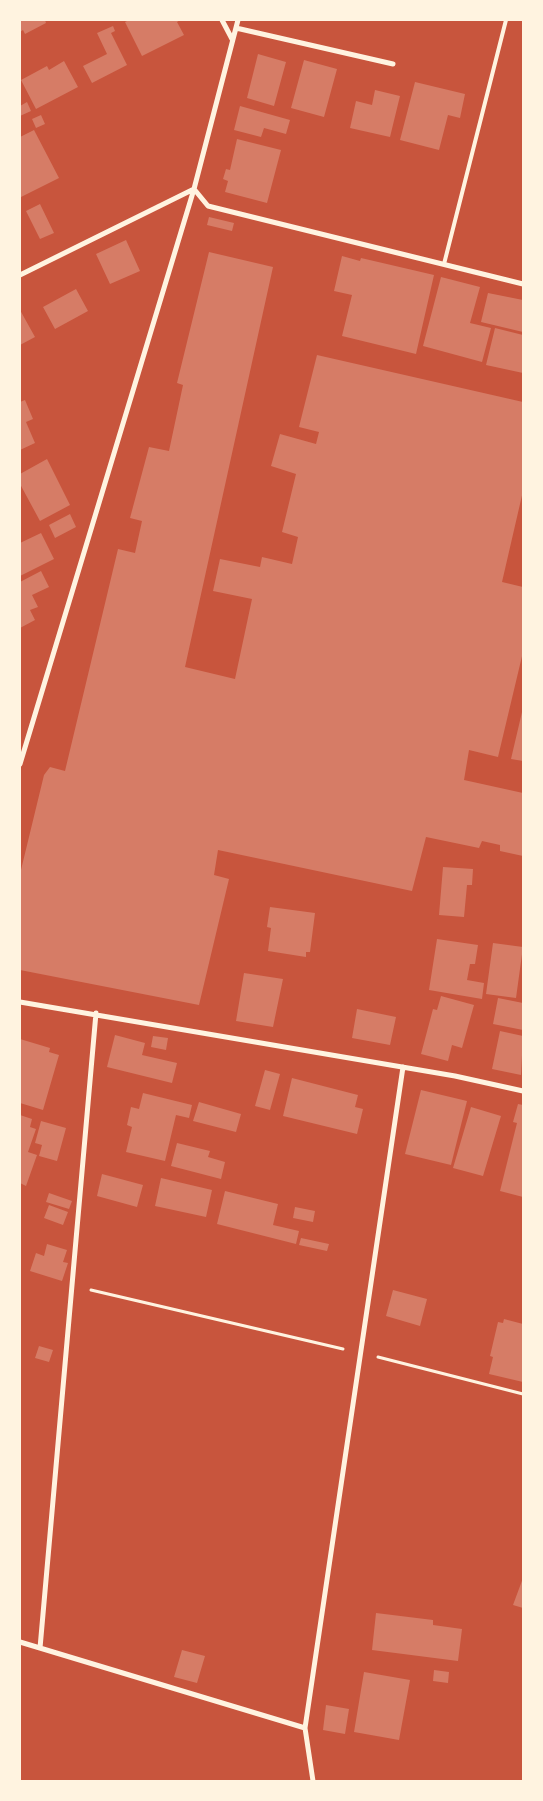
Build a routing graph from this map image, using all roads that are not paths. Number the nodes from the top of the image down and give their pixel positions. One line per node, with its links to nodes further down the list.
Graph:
1 (222, 20): 5 (street)
2 (238, 20): 4 (street)
3 (506, 20): 8 (lane)
4 (236, 28): 5 (street); 6 (street)
5 (232, 39): 7 (street)
6 (393, 64)
7 (194, 188): 8 (street); 9 (street); 11 (street)
8 (444, 264): 10 (street)
9 (20, 275)
10 (523, 284)
11 (21, 755): 12 (street)
12 (20, 764)
13 (20, 1002): 14 (street)
14 (96, 1013): 15 (street); 18 (street)
15 (403, 1067): 16 (street); 19 (street)
16 (523, 1091)
17 (20, 1642): 18 (street)
18 (40, 1648): 19 (street)
19 (304, 1728): 20 (street)
20 (313, 1781)

